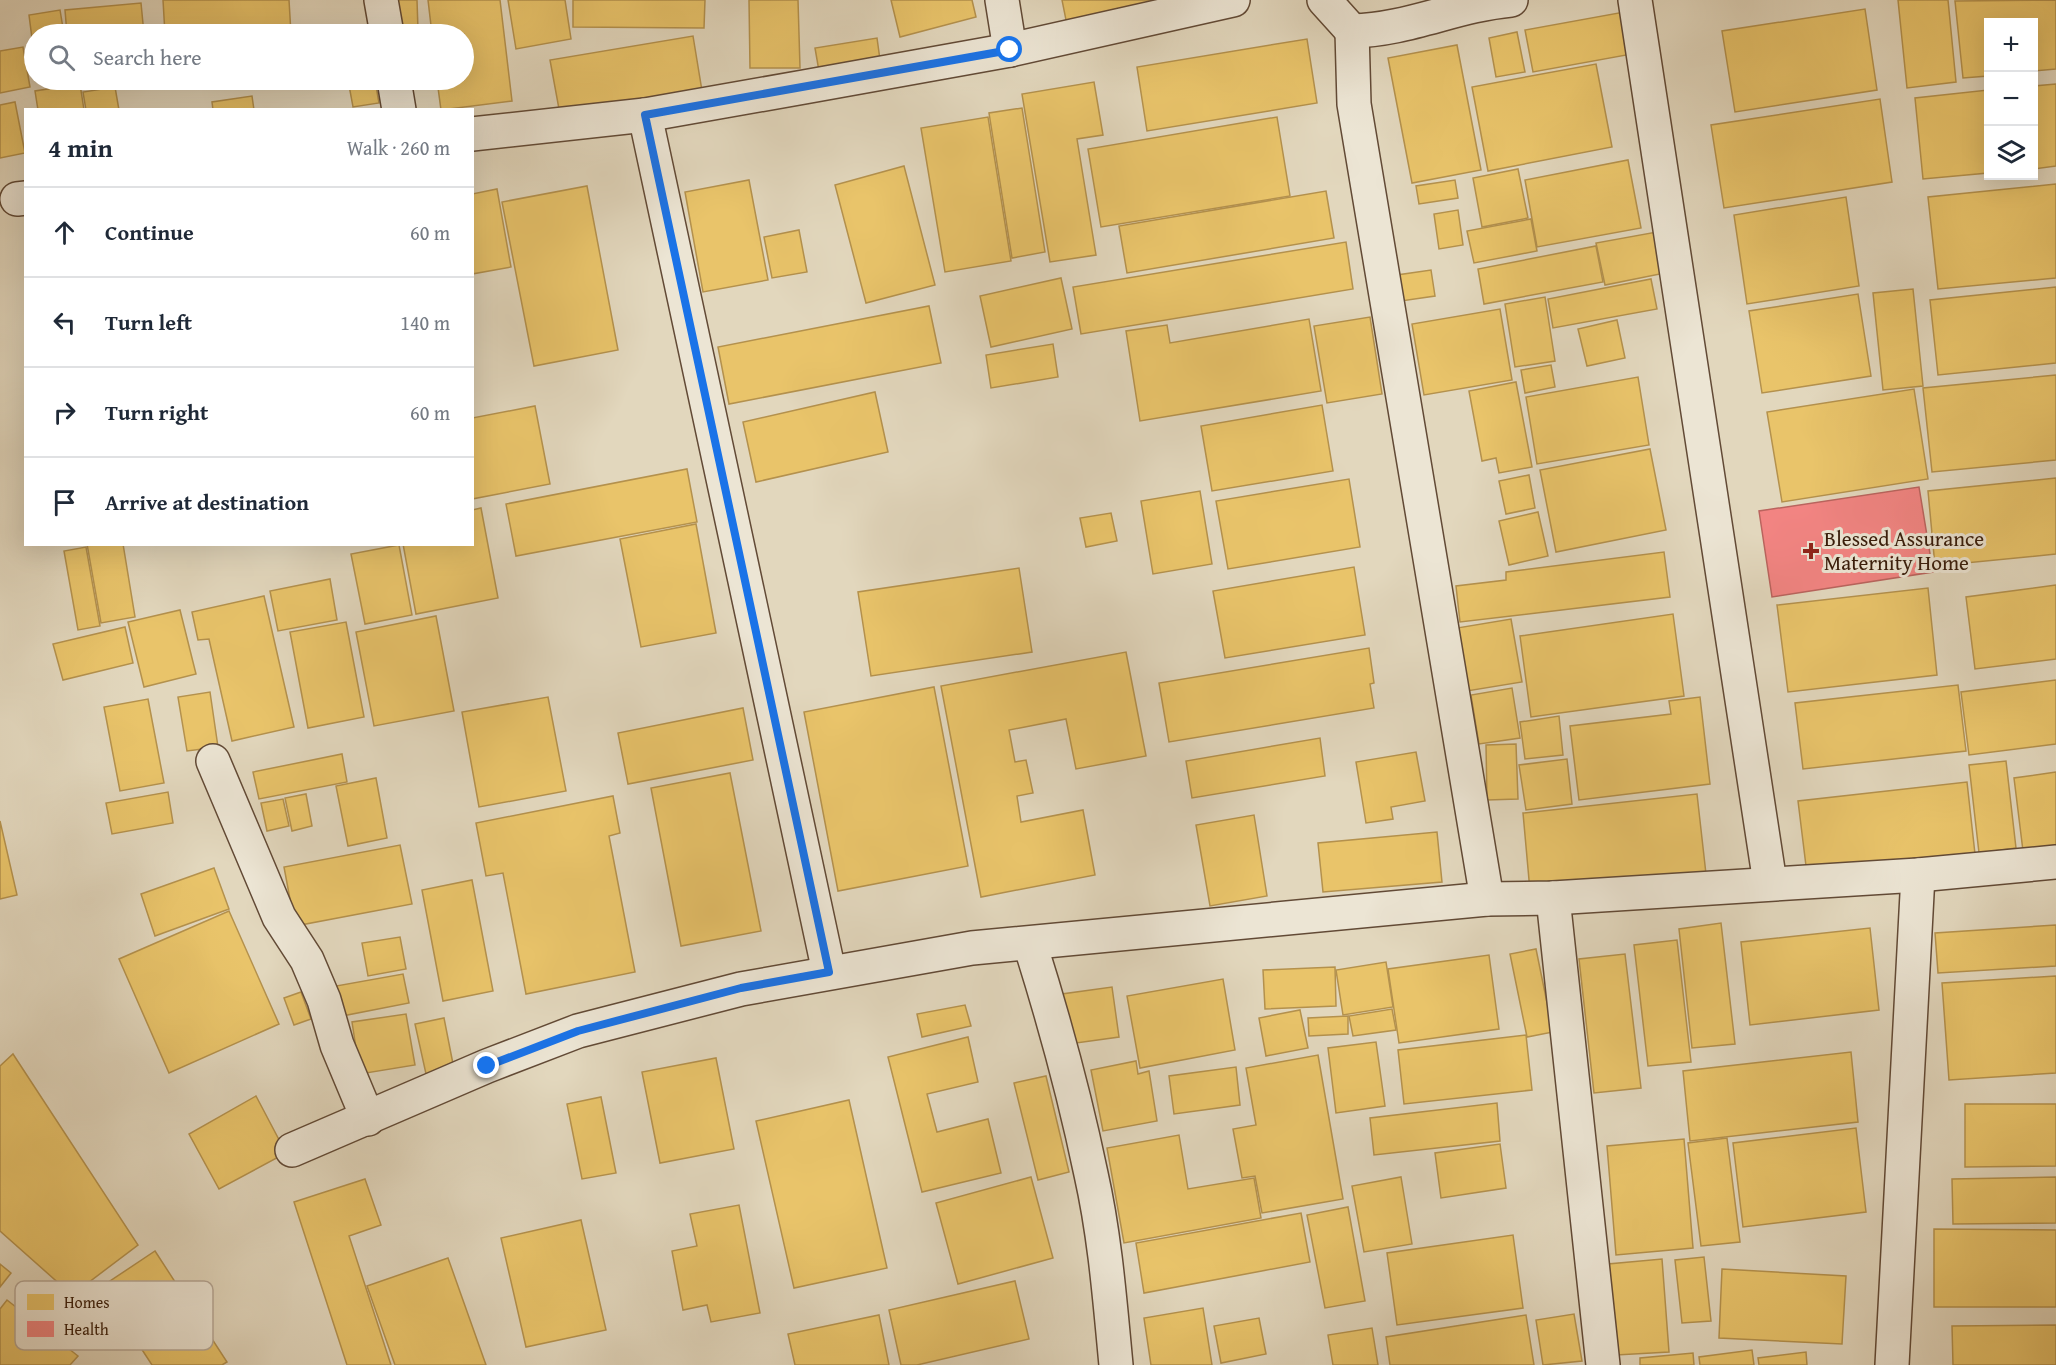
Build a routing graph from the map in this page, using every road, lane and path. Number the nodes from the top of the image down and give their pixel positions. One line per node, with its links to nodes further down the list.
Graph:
1 (381, 0): 7 (street)
2 (1002, 0): 9 (street)
3 (1233, 0): 9 (street)
4 (1324, 0): 8 (street)
5 (1511, 0): 8 (street)
6 (1635, 0): 17 (street)
7 (385, 24)
8 (1352, 31): 19 (street)
9 (1010, 50): 12 (street)
10 (396, 90): 11 (street)
11 (399, 108)
12 (645, 115): 13 (street); 21 (street)
13 (474, 134)
14 (213, 761): 22 (street)
15 (2056, 862): 16 (street)
16 (1918, 875): 17 (street); 26 (street)
17 (1770, 883): 18 (street)
18 (1553, 898): 19 (street); 25 (street)
19 (1487, 899): 20 (street)
20 (1030, 944): 21 (street); 24 (street)
21 (829, 972): 22 (street)
22 (368, 1119): 23 (street)
23 (292, 1150)
24 (1116, 1365)
25 (1603, 1365)
26 (1892, 1365)

